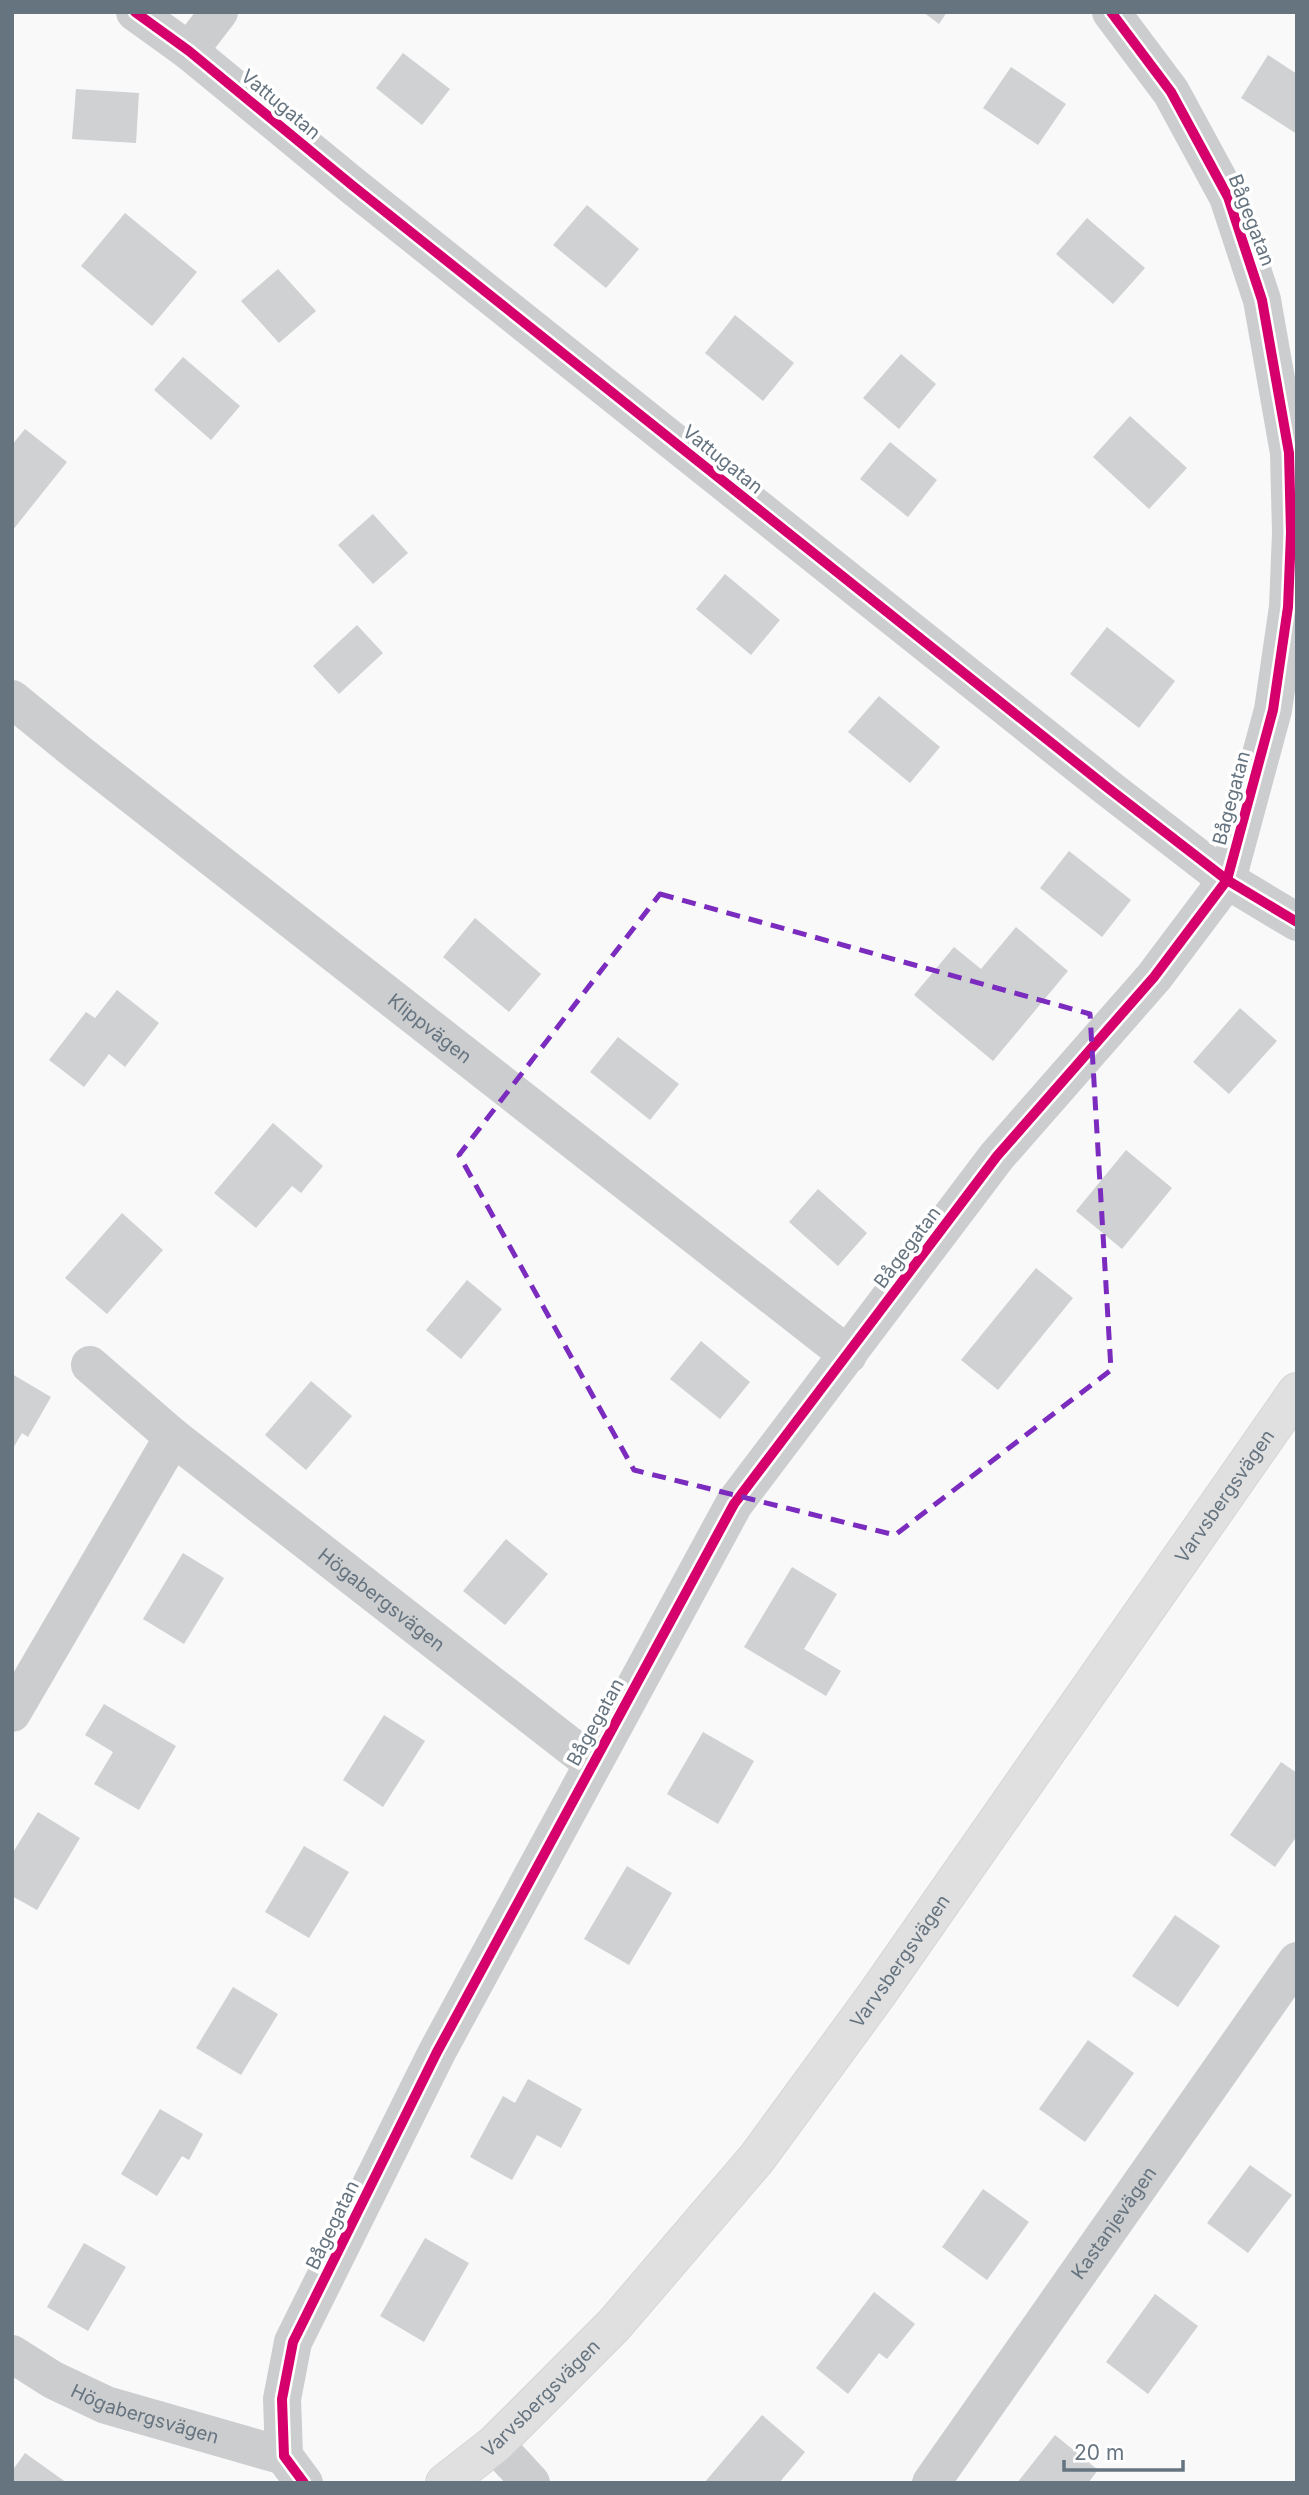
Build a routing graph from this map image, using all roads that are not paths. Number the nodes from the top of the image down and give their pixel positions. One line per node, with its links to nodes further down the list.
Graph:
1 (135, 12): 4 (street, Vattugatan)
2 (219, 12): 4 (street)
3 (1111, 12): 6 (street, Bågegatan)
4 (189, 51): 6 (street, Vattugatan)
5 (12, 699): 8 (street, Klippvägen)
6 (1227, 880): 7 (street, Vattugatan); 8 (street, Bågegatan)
7 (1297, 922)
8 (848, 1355): 13 (street, Bågegatan)
9 (90, 1365): 11 (street, Högabergsvägen)
10 (1297, 1392): 16 (street, Varvsbergsvägen)
11 (173, 1437): 12 (street); 13 (street, Högabergsvägen)
12 (12, 1713)
13 (593, 1763): 17 (street, Bågegatan)
14 (1297, 1961): 20 (street, Kastanjevägen)
15 (12, 2354): 17 (street, Högabergsvägen)
16 (495, 2444): 18 (street, Varvsbergsvägen); 19 (street)
17 (294, 2469)
18 (445, 2483)
19 (531, 2483)
20 (931, 2483)

